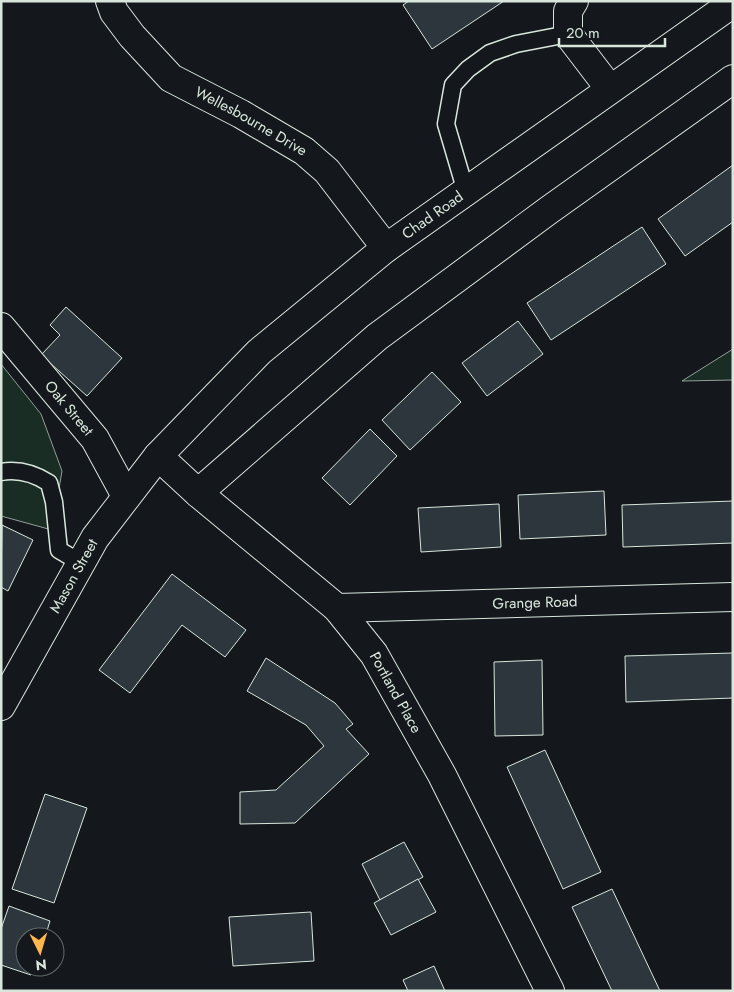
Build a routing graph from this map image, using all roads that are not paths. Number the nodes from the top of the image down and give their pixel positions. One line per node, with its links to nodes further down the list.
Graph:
1 (110, 1): 8 (street, Wellesbourne Drive)
2 (574, 1): 4 (street)
3 (733, 3): 6 (street, Chad Road)
4 (568, 34): 6 (street); 7 (lane)
5 (733, 79): 12 (street)
6 (610, 89): 7 (street, Chad Road)
7 (466, 192): 8 (street, Chad Road)
8 (386, 248): 10 (street, Chad Road)
9 (1, 327): 13 (street, Oak Street)
10 (158, 456): 12 (street, Portland Place); 13 (street, Mason Street)
11 (1, 472): 14 (lane)
12 (198, 493): 16 (street, Portland Place)
13 (126, 496): 14 (street, Mason Street)
14 (81, 563): 17 (street, Mason Street)
15 (733, 597): 16 (street, Grange Road)
16 (337, 608): 18 (street, Portland Place)
17 (1, 706)
18 (550, 991)

